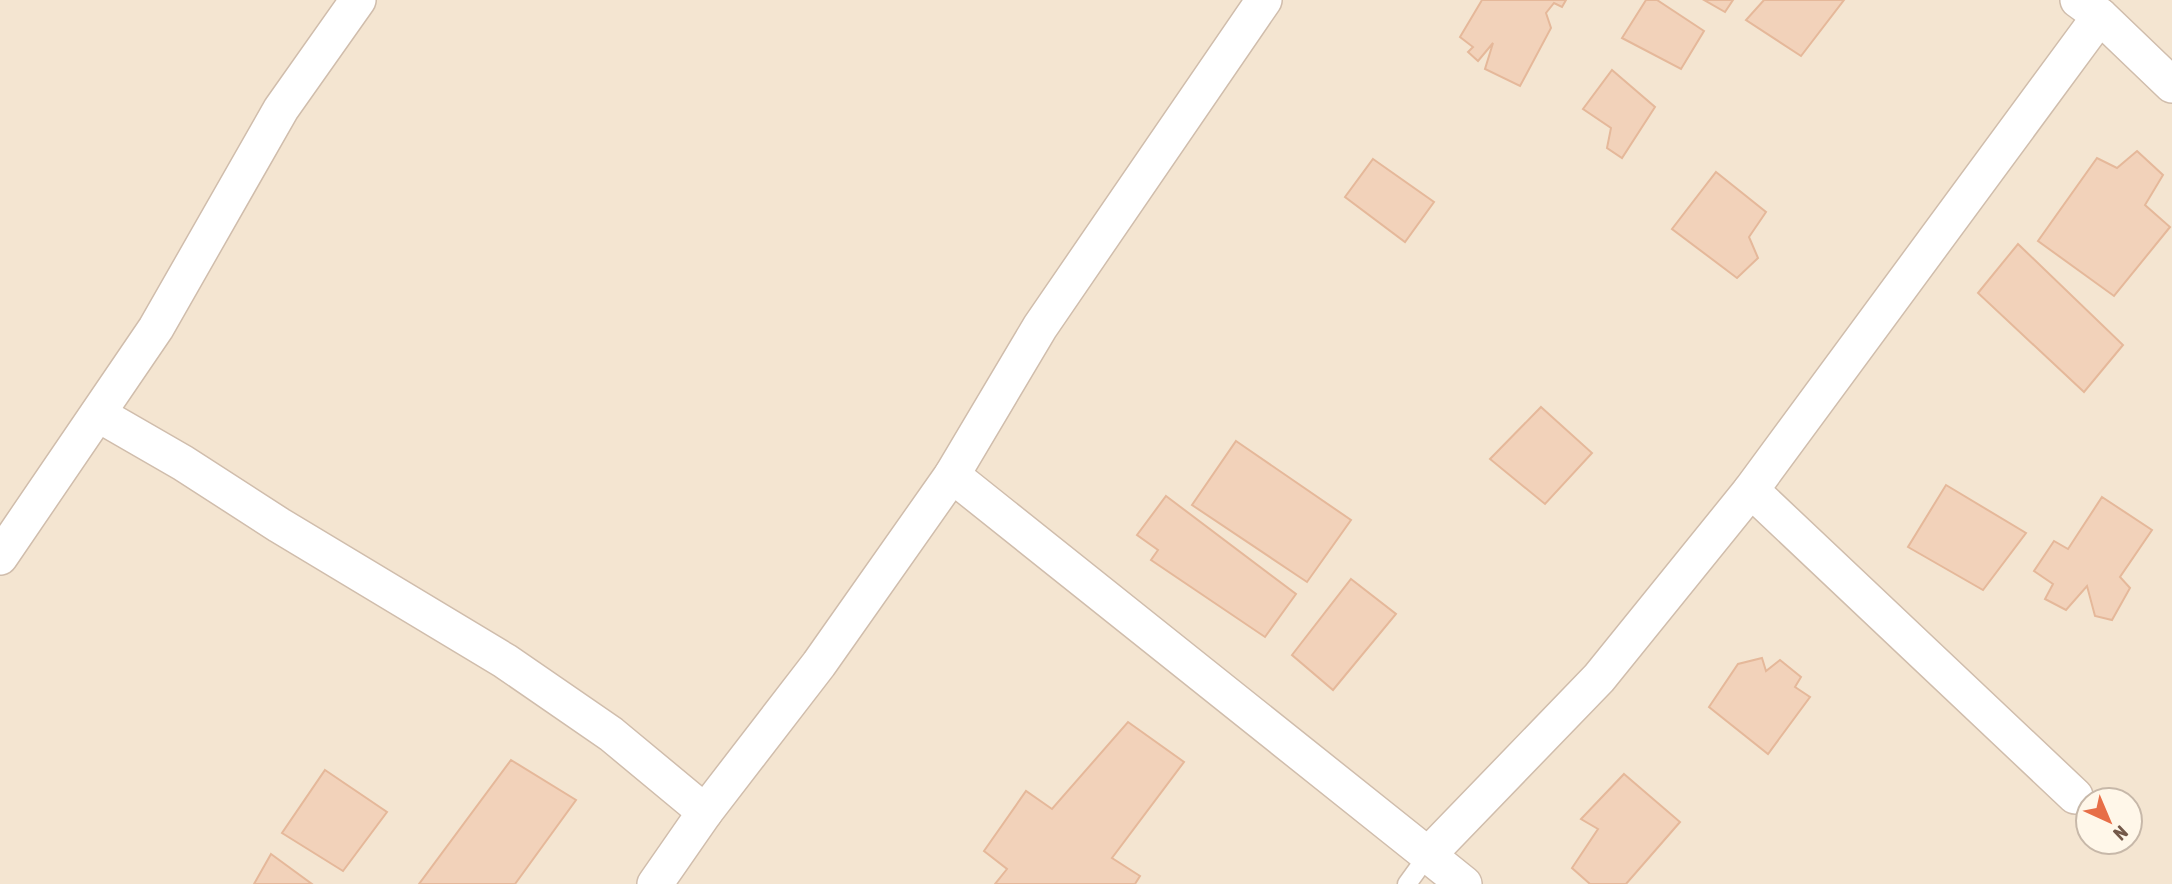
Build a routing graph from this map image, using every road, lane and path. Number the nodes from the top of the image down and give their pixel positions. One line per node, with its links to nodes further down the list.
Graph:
1 (358, 0): 5 (street)
2 (1264, 0): 6 (street)
3 (2089, 8): 4 (street); 7 (street)
4 (2172, 85)
5 (98, 414): 8 (street); 10 (street)
6 (952, 475): 10 (street); 11 (street)
7 (1751, 490): 9 (street); 11 (street)
8 (0, 557)
9 (2074, 795)
10 (705, 812): 12 (street)
11 (1428, 855): 13 (lane); 14 (street)
12 (655, 884)
13 (1407, 884)
14 (1464, 884)

